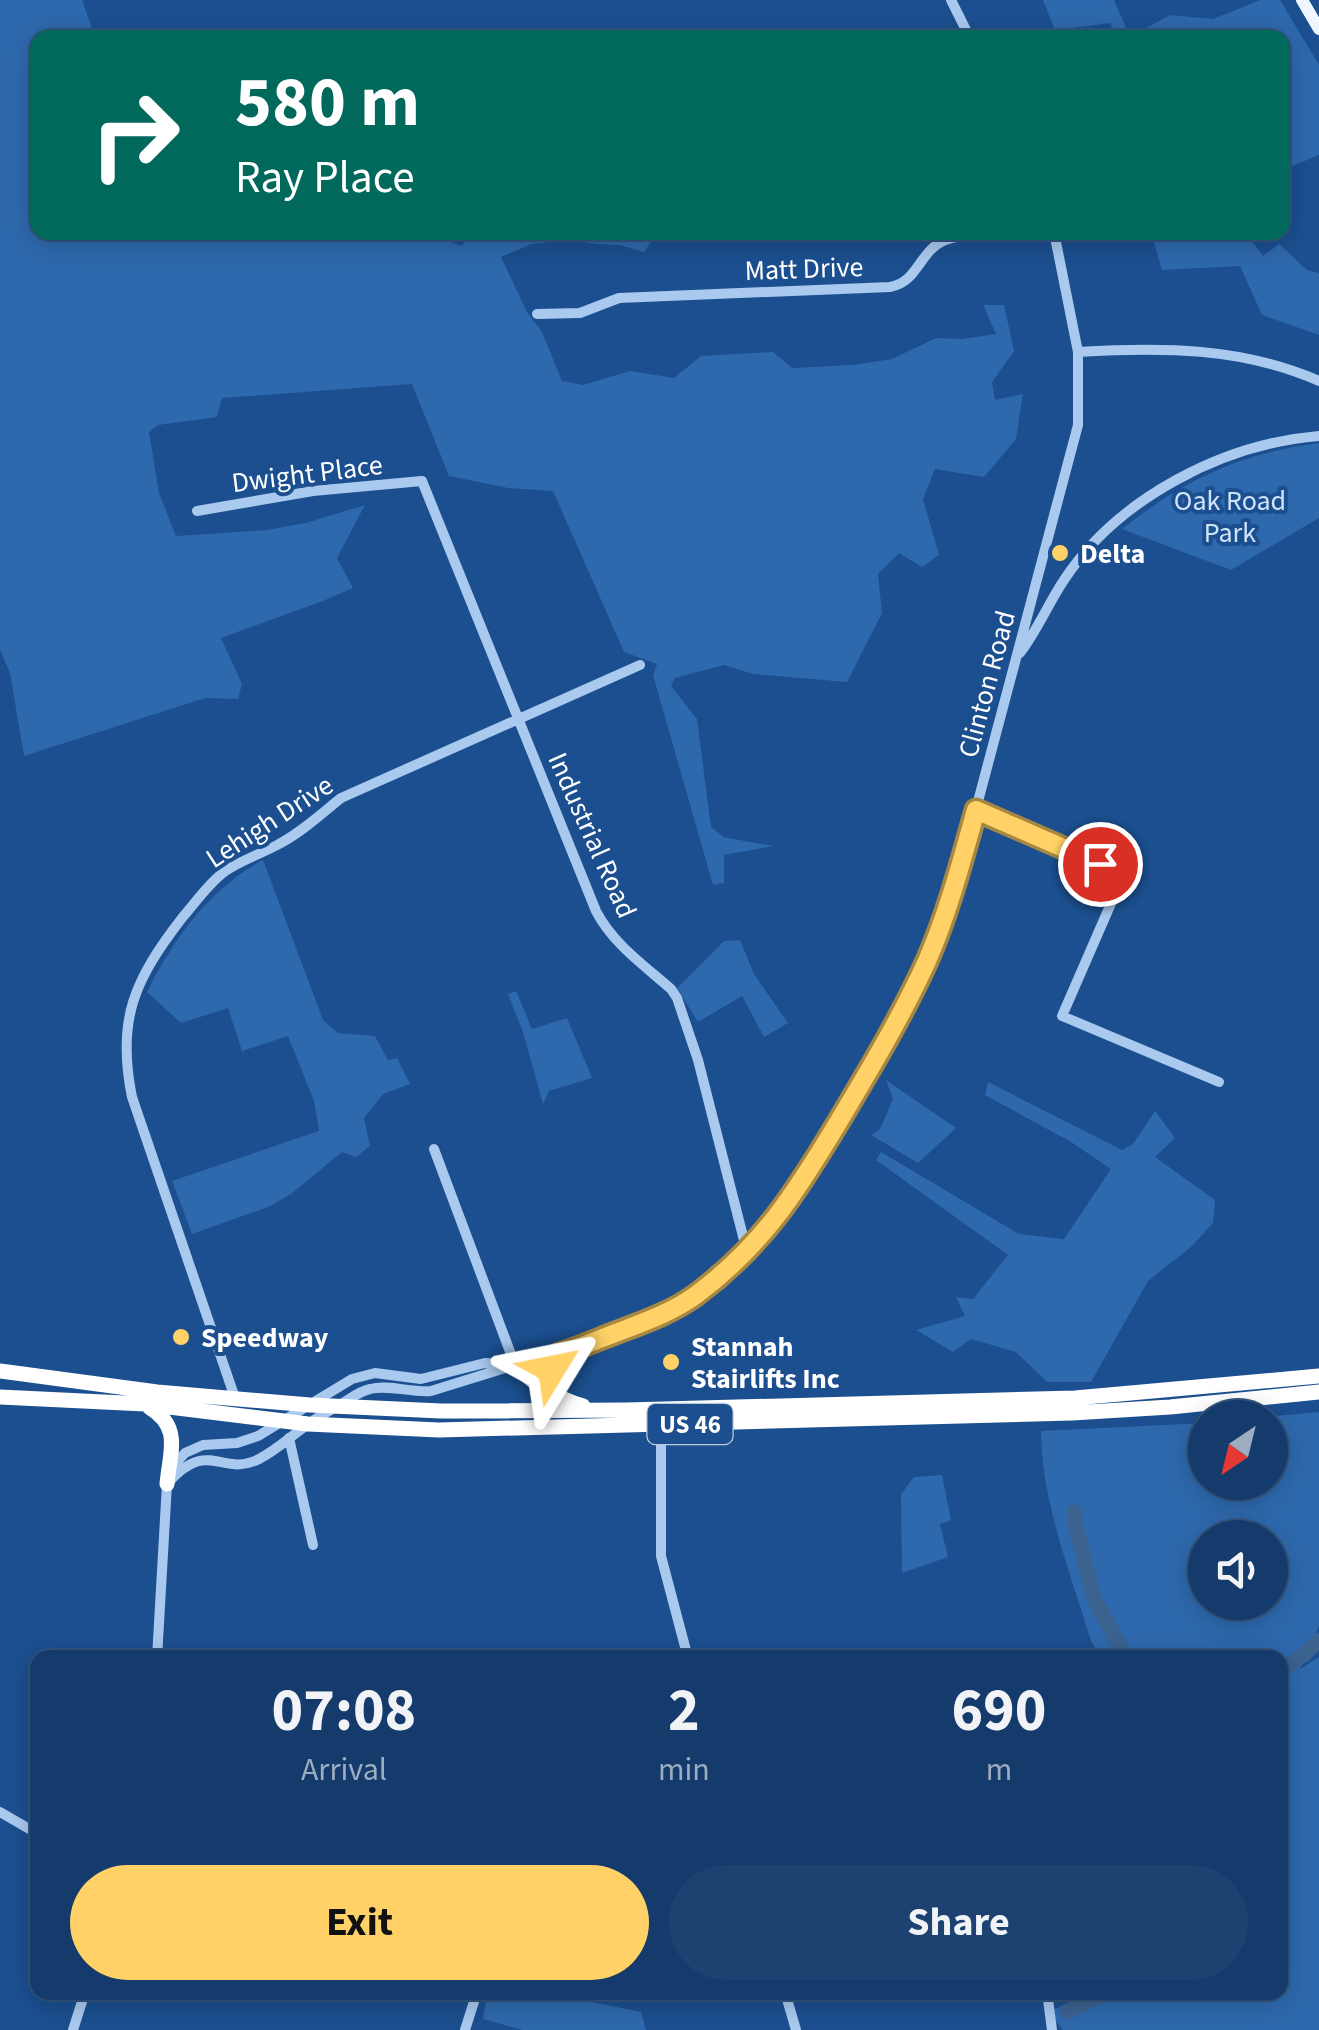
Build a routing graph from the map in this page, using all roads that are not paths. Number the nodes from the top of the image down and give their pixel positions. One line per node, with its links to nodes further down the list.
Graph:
1 (951, 0): 4 (street)
2 (1302, 0): 3 (main road)
3 (1319, 29)
4 (966, 30)
5 (944, 240): 7 (street, Matt Drive)
6 (1055, 240): 8 (street, Clinton Road)
7 (537, 314)
8 (1078, 352): 9 (street); 14 (street, Clinton Road)
9 (1319, 381)
10 (1319, 436): 13 (street)
11 (422, 481): 12 (street, Dwight Place); 17 (street, Industrial Road)
12 (197, 511)
13 (1063, 581): 14 (street); 15 (street)
14 (1036, 584): 15 (street, Clinton Road)
15 (1016, 658): 18 (street, Clinton Road)
16 (640, 666): 17 (street, Lehigh Drive)
17 (518, 719): 21 (street, Industrial Road); 29 (street, Lehigh Drive)
18 (976, 810): 19 (street); 21 (street, Clinton Road)
19 (1219, 1082)
20 (434, 1150): 23 (street)
21 (747, 1252): 22 (street, Clinton Road)
22 (557, 1355): 23 (street, Clinton Road); 27 (highway)
23 (515, 1364): 27 (highway); 31 (street); 32 (street)
24 (0, 1370): 29 (highway, US 46)
25 (1319, 1376): 33 (highway, US 46)
26 (1319, 1392): 36 (highway, US 46)
27 (555, 1396): 33 (highway)
28 (0, 1397): 30 (highway, US 46)
29 (234, 1398): 31 (highway, US 46)
30 (146, 1404): 34 (highway, US 46); 38 (highway)
31 (310, 1405): 32 (highway, US 46); 34 (street)
32 (338, 1406): 33 (highway, US 46); 35 (street)
33 (627, 1410)
34 (284, 1420): 35 (highway, US 46); 38 (street)
35 (308, 1424): 36 (highway, US 46); 37 (street)
36 (661, 1424): 41 (street)
37 (289, 1438): 38 (street); 39 (street)
38 (167, 1484): 40 (street)
39 (313, 1545)
40 (157, 1650)
41 (686, 1650)
42 (0, 1812): 43 (street)
43 (30, 1829)
44 (83, 2000): 48 (street)
45 (474, 2000): 49 (street)
46 (788, 2000): 50 (street)
47 (1048, 2000): 51 (street)
48 (74, 2030)
49 (465, 2030)
50 (796, 2030)
51 (1052, 2030)

